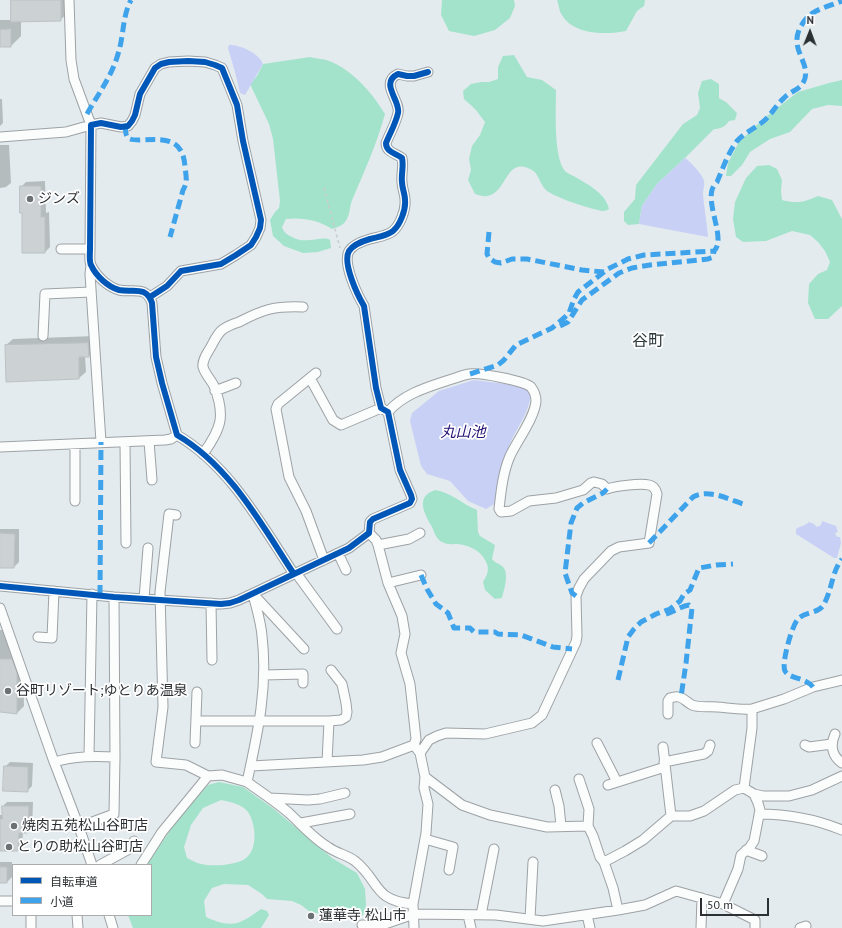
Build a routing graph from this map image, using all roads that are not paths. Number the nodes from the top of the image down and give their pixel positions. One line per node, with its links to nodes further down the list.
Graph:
1 (69, 0): 3 (street)
2 (428, 72): 14 (street)
3 (92, 125): 4 (street); 6 (street); 9 (street)
4 (0, 137)
5 (61, 249): 6 (street)
6 (90, 250): 7 (street)
7 (91, 265): 8 (street); 9 (street)
8 (91, 292): 11 (street); 17 (street)
9 (150, 297): 15 (street)
10 (303, 307): 13 (street)
11 (43, 336)
12 (236, 383): 13 (street)
13 (215, 391): 21 (street)
14 (385, 410): 25 (street); 31 (street); 66 (street)
15 (177, 435): 16 (street); 21 (street)
16 (149, 441): 18 (street); 22 (street)
17 (101, 442): 18 (street); 19 (street)
18 (125, 442): 27 (street)
19 (75, 444): 20 (street); 23 (street)
20 (0, 447)
21 (203, 454): 33 (street)
22 (152, 480)
23 (75, 501)
24 (176, 514): 42 (street)
25 (369, 533): 28 (street); 30 (street)
26 (420, 533): 28 (street)
27 (126, 543)
28 (378, 545): 35 (street)
29 (148, 548): 41 (street)
30 (338, 553): 31 (street); 32 (street)
31 (324, 560): 33 (street)
32 (346, 570)
33 (295, 573): 39 (street); 45 (street)
34 (421, 575): 35 (street)
35 (388, 582): 66 (street)
36 (0, 586): 37 (street)
37 (54, 590): 38 (street); 46 (street)
38 (92, 594): 40 (street); 67 (street)
39 (253, 594): 43 (street); 47 (street); 50 (street)
40 (114, 597): 41 (street); 68 (street)
41 (144, 599): 42 (street)
42 (160, 600): 43 (street); 74 (street)
43 (211, 603): 48 (street)
44 (0, 608): 69 (street)
45 (337, 629)
46 (38, 638)
47 (304, 649)
48 (212, 660)
49 (330, 670): 57 (street)
50 (264, 675): 52 (street); 58 (street)
51 (842, 680): 54 (street)
52 (303, 683)
53 (197, 692): 56 (street)
54 (752, 709): 55 (street); 79 (street)
55 (668, 714)
56 (197, 721): 58 (street); 60 (street)
57 (329, 721): 58 (street); 70 (street)
58 (259, 722): 73 (street)
59 (835, 734): 62 (street)
60 (195, 743)
61 (597, 743): 72 (street)
62 (832, 744): 64 (street); 71 (street)
63 (710, 745): 72 (street)
64 (805, 745)
65 (663, 747): 72 (street)
66 (417, 749): 70 (street); 76 (street)
67 (89, 756): 68 (street); 69 (street)
68 (115, 757): 90 (street)
69 (54, 762): 90 (street)
70 (327, 762): 73 (street)
71 (842, 763)
72 (665, 765): 86 (street)
73 (251, 766): 78 (street)
74 (208, 776): 78 (street); 101 (street)
75 (842, 776): 82 (street)
76 (425, 777): 88 (street); 92 (street)
77 (579, 779): 89 (street)
78 (247, 782): 83 (street)
79 (744, 788): 82 (street); 86 (street)
80 (555, 790): 88 (street)
81 (345, 793): 83 (street)
82 (754, 794): 85 (street)
83 (270, 798): 87 (street)
84 (350, 814): 87 (street)
85 (759, 814): 91 (street); 95 (street)
86 (671, 816): 98 (street)
87 (300, 823): 106 (street)
88 (561, 826): 89 (street)
89 (588, 826): 98 (street)
90 (79, 827): 99 (street)
91 (842, 830)
92 (425, 838): 102 (street); 106 (street)
93 (134, 841): 100 (street)
94 (494, 848): 111 (street)
95 (746, 850): 96 (street); 107 (street)
96 (762, 856)
97 (533, 862): 116 (street)
98 (604, 862): 108 (street)
99 (92, 864)
100 (102, 864)
101 (142, 864)
102 (448, 870)
103 (702, 898): 107 (street); 108 (street); 125 (street)
104 (0, 901): 105 (street)
105 (12, 901)
106 (413, 904): 109 (street)
107 (722, 904): 126 (street)
108 (618, 910): 112 (street)
109 (414, 914): 110 (street); 118 (street); 122 (street)
110 (468, 915): 111 (street); 123 (street)
111 (481, 915): 116 (street)
112 (587, 915): 117 (street); 124 (street)
113 (31, 916): 119 (street)
114 (77, 916): 120 (street)
115 (109, 916): 121 (street)
116 (530, 919): 117 (street)
117 (549, 924)
118 (362, 925)
119 (31, 928)
120 (78, 928)
121 (113, 928)
122 (414, 928)
123 (471, 928)
124 (590, 928)
125 (702, 928)
126 (755, 928)

